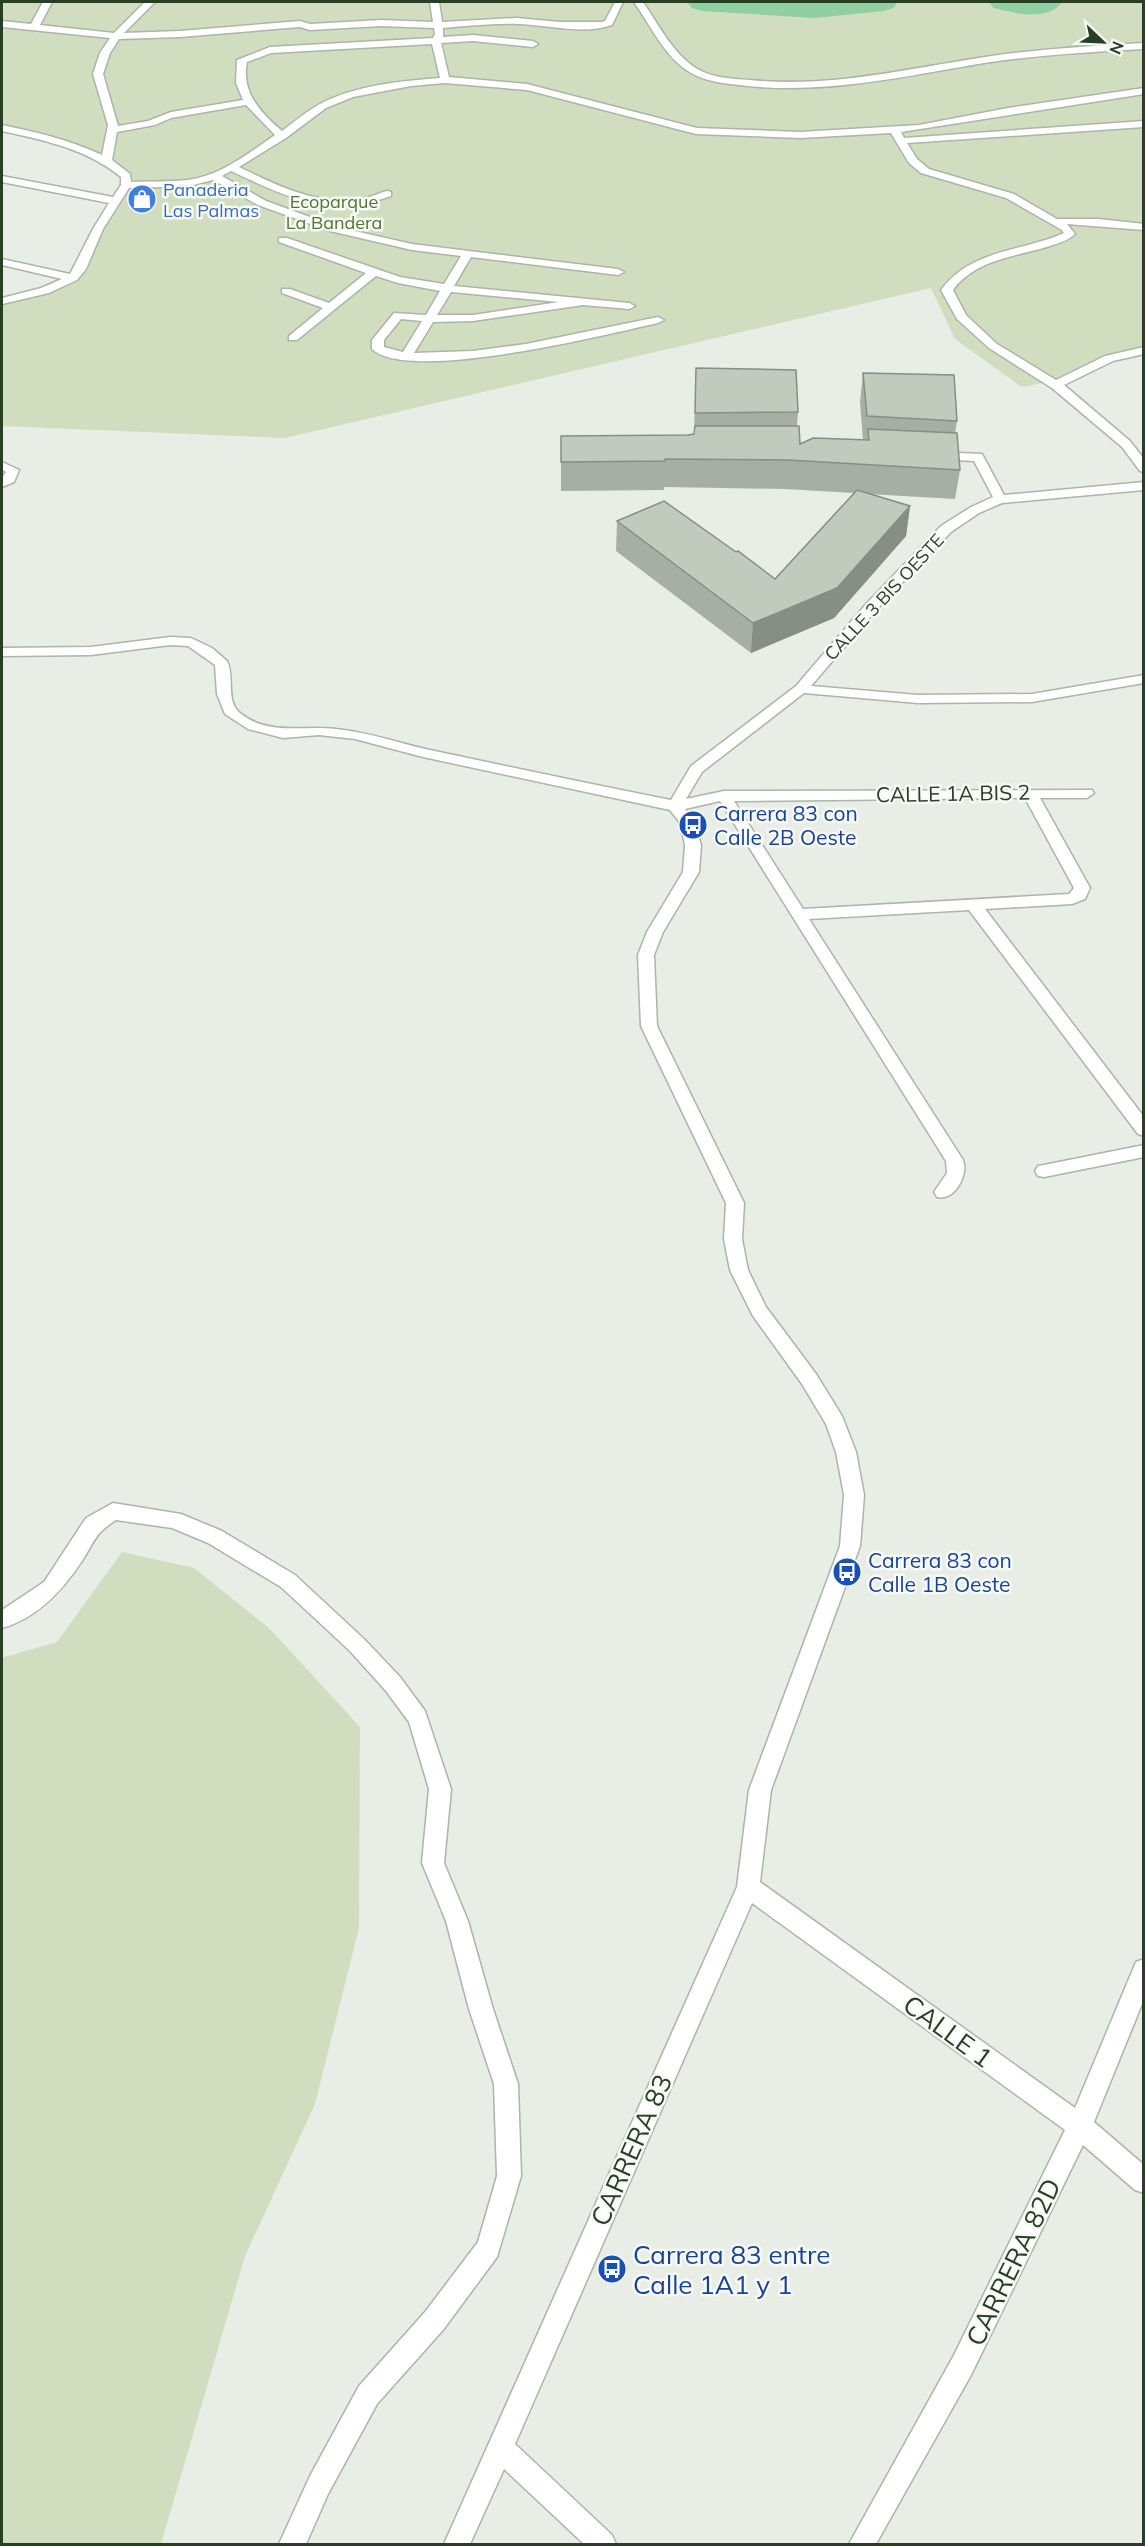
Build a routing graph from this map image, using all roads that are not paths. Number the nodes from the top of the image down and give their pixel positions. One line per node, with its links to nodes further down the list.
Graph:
1 (48, 2): 9 (street)
2 (150, 2): 10 (street)
3 (434, 2): 8 (street)
4 (619, 2): 8 (street)
5 (639, 2): 14 (street)
6 (2, 24): 9 (street)
7 (350, 24): 8 (street); 10 (street); 13 (street)
8 (438, 25): 11 (street)
9 (34, 28): 10 (street)
10 (116, 36): 20 (street)
11 (436, 41): 12 (street); 13 (street); 15 (street)
12 (533, 44)
13 (353, 45): 17 (street)
14 (1143, 46)
15 (445, 80): 21 (street); 22 (street)
16 (1143, 92): 21 (street)
17 (248, 102): 20 (street); 22 (street)
18 (1143, 124): 21 (street)
19 (2, 128): 23 (street)
20 (113, 130): 23 (street)
21 (897, 135): 30 (street)
22 (282, 136): 24 (street)
23 (106, 162): 27 (street)
24 (230, 167): 25 (street); 28 (street)
25 (214, 176): 27 (street); 33 (street)
26 (2, 180): 29 (street)
27 (126, 185): 29 (street)
28 (387, 194)
29 (115, 201): 37 (street)
30 (1054, 222): 31 (street); 49 (street)
31 (1143, 227)
32 (283, 240): 35 (street)
33 (468, 253): 36 (street); 38 (street)
34 (2, 262): 37 (street)
35 (375, 271): 38 (street); 43 (street)
36 (618, 272)
37 (73, 278): 40 (street)
38 (445, 288): 41 (street); 44 (street)
39 (286, 291): 43 (street)
40 (2, 301)
41 (579, 303): 42 (street); 44 (street)
42 (629, 306)
43 (331, 307): 46 (street)
44 (430, 319): 48 (street); 48 (street)
45 (658, 320): 48 (street)
46 (293, 338)
47 (1143, 350): 49 (street)
48 (407, 356)
49 (1056, 385): 52 (street)
50 (921, 455): 55 (street)
51 (2, 466): 53 (street)
52 (1143, 468)
53 (2, 483)
54 (1143, 486): 55 (street, CALLE 3 BIS OESTE)
55 (1000, 499): 58 (street, CALLE 3 BIS OESTE)
56 (2, 652): 62 (street)
57 (1143, 679): 58 (street)
58 (801, 689): 62 (street, CALLE 3 BIS OESTE)
59 (1030, 792): 60 (street, CALLE 1A BIS 2); 61 (street, CALLE 1A BIS 2); 63 (street)
60 (1087, 793)
61 (724, 795): 62 (street, CALLE 1A BIS 2); 64 (street)
62 (675, 806): 70 (street, CARRERA 83)
63 (974, 905): 64 (street); 65 (street)
64 (799, 914): 68 (street)
65 (1143, 1130)
66 (1143, 1151): 67 (street)
67 (1044, 1171)
68 (943, 1192)
69 (2, 1619): 75 (street)
70 (748, 1887): 72 (street, CALLE 1); 74 (street, CARRERA 83)
71 (1143, 1970): 72 (street, CARRERA 82D)
72 (1080, 2126): 73 (street, CALLE 1); 78 (street, CARRERA 82D)
73 (1143, 2181)
74 (499, 2447): 76 (street, CARRERA 83); 77 (street)
75 (292, 2544)
76 (457, 2544)
77 (603, 2544)
78 (862, 2544)

